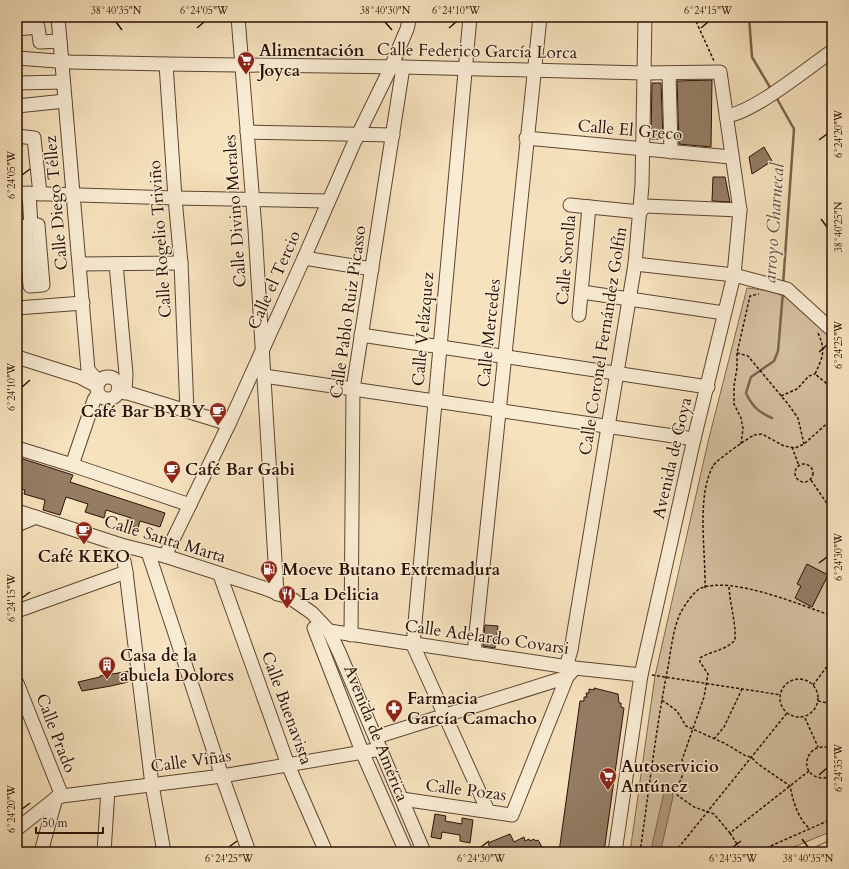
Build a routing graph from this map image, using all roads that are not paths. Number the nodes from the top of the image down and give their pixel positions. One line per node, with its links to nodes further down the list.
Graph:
1 (58, 17): 8 (street, Calle Diego Téllez)
2 (238, 17): 13 (street, Calle Divino Morales)
3 (410, 17): 14 (street, Calle el Tercio)
4 (470, 17): 15 (street, Calle Velázquez)
5 (540, 17): 16 (street, Calle Mercedes)
6 (645, 17): 19 (street, Calle Coronel Fernández Golfín)
7 (17, 29): 8 (street)
8 (60, 41): 11 (street, Calle Diego Téllez)
9 (832, 50): 24 (street)
10 (17, 58): 11 (street, Calle Federico García Lorca)
11 (62, 61): 12 (street, Calle Federico García Lorca); 20 (street, Calle Diego Téllez)
12 (166, 64): 13 (street, Calle Federico García Lorca); 35 (street, Calle Rogelio Triviño)
13 (242, 65): 14 (street, Calle Federico García Lorca); 25 (street, Calle Divino Morales)
14 (397, 67): 15 (street, Calle Federico García Lorca); 26 (street, Calle el Tercio); 27 (street, Calle Pablo Ruiz Picasso)
15 (464, 68): 16 (street, Calle Federico García Lorca); 58 (street, Calle Velázquez)
16 (534, 70): 19 (street, Calle Federico García Lorca); 29 (street, Calle Mercedes)
17 (720, 72): 18 (street, Calle Federico García Lorca); 24 (street, Avenida de Goya)
18 (669, 73): 19 (street, Calle Federico García Lorca); 31 (street)
19 (644, 74): 30 (street, Calle Coronel Fernández Golfín)
20 (63, 82): 21 (street); 22 (street, Calle Diego Téllez)
21 (18, 83): 23 (street)
22 (65, 101): 23 (street); 34 (street, Calle Diego Téllez)
23 (18, 106)
24 (726, 116): 32 (street, Avenida de Goya)
25 (247, 132): 26 (street); 36 (street, Calle Divino Morales)
26 (358, 134): 27 (street); 37 (street, Calle el Tercio)
27 (393, 135): 47 (street, Calle Pablo Ruiz Picasso)
28 (17, 136): 33 (street)
29 (526, 138): 30 (street, Calle El Greco); 61 (street, Calle Mercedes)
30 (643, 149): 31 (street, Calle El Greco); 41 (street, Calle Coronel Fernández Golfín)
31 (671, 152): 32 (street, Calle El Greco)
32 (731, 157): 40 (street, Avenida de Goya)
33 (29, 193): 34 (street); 52 (street)
34 (72, 195): 35 (street); 44 (street, Calle Diego Téllez)
35 (175, 198): 36 (street); 43 (street, Calle Rogelio Triviño)
36 (252, 199): 37 (street); 59 (street, Calle Divino Morales)
37 (328, 201): 42 (street, Calle el Tercio)
38 (570, 205): 39 (street)
39 (589, 207): 41 (street); 49 (street, Calle Sorolla)
40 (740, 210): 41 (street); 48 (street, Avenida de Goya)
41 (640, 212): 46 (street, Calle Coronel Fernández Golfín)
42 (304, 258): 47 (street); 59 (street, Calle el Tercio)
43 (181, 263): 45 (street); 70 (street, Calle Rogelio Triviño)
44 (80, 264): 45 (street); 51 (street, Calle Diego Téllez)
45 (116, 264): 64 (street)
46 (635, 264): 48 (street); 50 (street, Calle Coronel Fernández Golfín)
47 (372, 269): 57 (street, Calle Pablo Ruiz Picasso)
48 (734, 276): 54 (street, Avenida de Goya); 56 (street)
49 (582, 292): 50 (street); 55 (street, Calle Sorolla)
50 (629, 299): 54 (street); 62 (street, Calle Coronel Fernández Golfín)
51 (83, 303): 52 (street); 65 (street, Calle Diego Téllez)
52 (38, 307): 53 (street)
53 (17, 308)
54 (724, 313): 66 (street, Avenida de Goya)
55 (579, 315)
56 (832, 330)
57 (361, 335): 58 (street); 67 (street, Calle Pablo Ruiz Picasso)
58 (439, 347): 61 (street); 68 (street, Calle Velázquez)
59 (261, 351): 63 (street, Calle Divino Morales); 71 (street, Calle el Tercio)
60 (17, 357): 65 (street)
61 (504, 357): 62 (street); 69 (street, Calle Mercedes)
62 (616, 374): 66 (street); 72 (street, Calle Coronel Fernández Golfín)
63 (264, 376): 67 (street); 85 (street, Calle Divino Morales)
64 (122, 385): 65 (street); 65 (street); 70 (street)
65 (98, 387): 75 (street)
66 (708, 387): 73 (street, Avenida de Goya)
67 (353, 389): 68 (street); 90 (street, Calle Pablo Ruiz Picasso)
68 (435, 402): 69 (street); 91 (street, Calle Velázquez)
69 (499, 410): 72 (street); 92 (street, Calle Mercedes)
70 (187, 411): 71 (street)
71 (229, 424): 76 (street, Calle el Tercio)
72 (608, 426): 73 (street); 94 (street, Calle Coronel Fernández Golfín)
73 (694, 439): 95 (street, Avenida de Goya)
74 (17, 448): 75 (street)
75 (72, 465): 76 (street)
76 (190, 505): 82 (street, Calle el Tercio)
77 (17, 511): 78 (street, Calle Santa Marta)
78 (36, 517): 79 (street); 80 (street, Calle Santa Marta)
79 (17, 525)
80 (121, 545): 81 (street, Calle Santa Marta); 83 (street)
81 (148, 552): 82 (street, Calle Santa Marta); 102 (street)
82 (165, 556): 84 (street, Calle Santa Marta)
83 (126, 572): 87 (street); 103 (street)
84 (220, 575): 85 (street, Calle Santa Marta); 101 (street, Calle Buenavista)
85 (277, 594): 86 (street, Calle Santa Marta)
86 (302, 605): 89 (street, Avenida de América)
87 (17, 611)
88 (314, 628): 100 (street, Avenida de América)
89 (329, 631): 90 (street, Calle Adelardo Covarsi); 99 (street, Avenida de América)
90 (351, 635): 91 (street, Calle Adelardo Covarsi)
91 (413, 645): 92 (street, Calle Adelardo Covarsi); 98 (street)
92 (474, 653): 93 (street, Calle Adelardo Covarsi)
93 (553, 665): 94 (street, Calle Adelardo Covarsi); 97 (street)
94 (569, 671): 95 (street, Calle Adelardo Covarsi); 97 (street, Calle Viñas); 107 (street, Calle Pozas)
95 (641, 674): 117 (street, Avenida de Goya)
96 (17, 683): 105 (street, Calle Prado)
97 (552, 683): 98 (street, Calle Viñas)
98 (446, 715): 99 (street, Calle Viñas); 107 (street)
99 (378, 743): 100 (street, Calle Viñas); 106 (street, Avenida de América)
100 (363, 754): 101 (street, Calle Viñas); 115 (street, Avenida de América)
101 (288, 765): 102 (street, Calle Viñas); 114 (street, Calle Buenavista)
102 (222, 776): 103 (street, Calle Viñas); 113 (street)
103 (152, 785): 104 (street, Calle Viñas); 112 (street)
104 (108, 790): 105 (street, Calle Viñas); 111 (street)
105 (59, 797): 108 (street); 110 (street)
106 (402, 799): 107 (street, Calle Pozas); 116 (street, Avenida de América)
107 (488, 811)
108 (17, 830)
109 (832, 847): 118 (street)
110 (41, 852)
111 (104, 852)
112 (164, 852)
113 (249, 852)
114 (326, 852)
115 (406, 852)
116 (424, 852)
117 (615, 852)
118 (821, 852)

